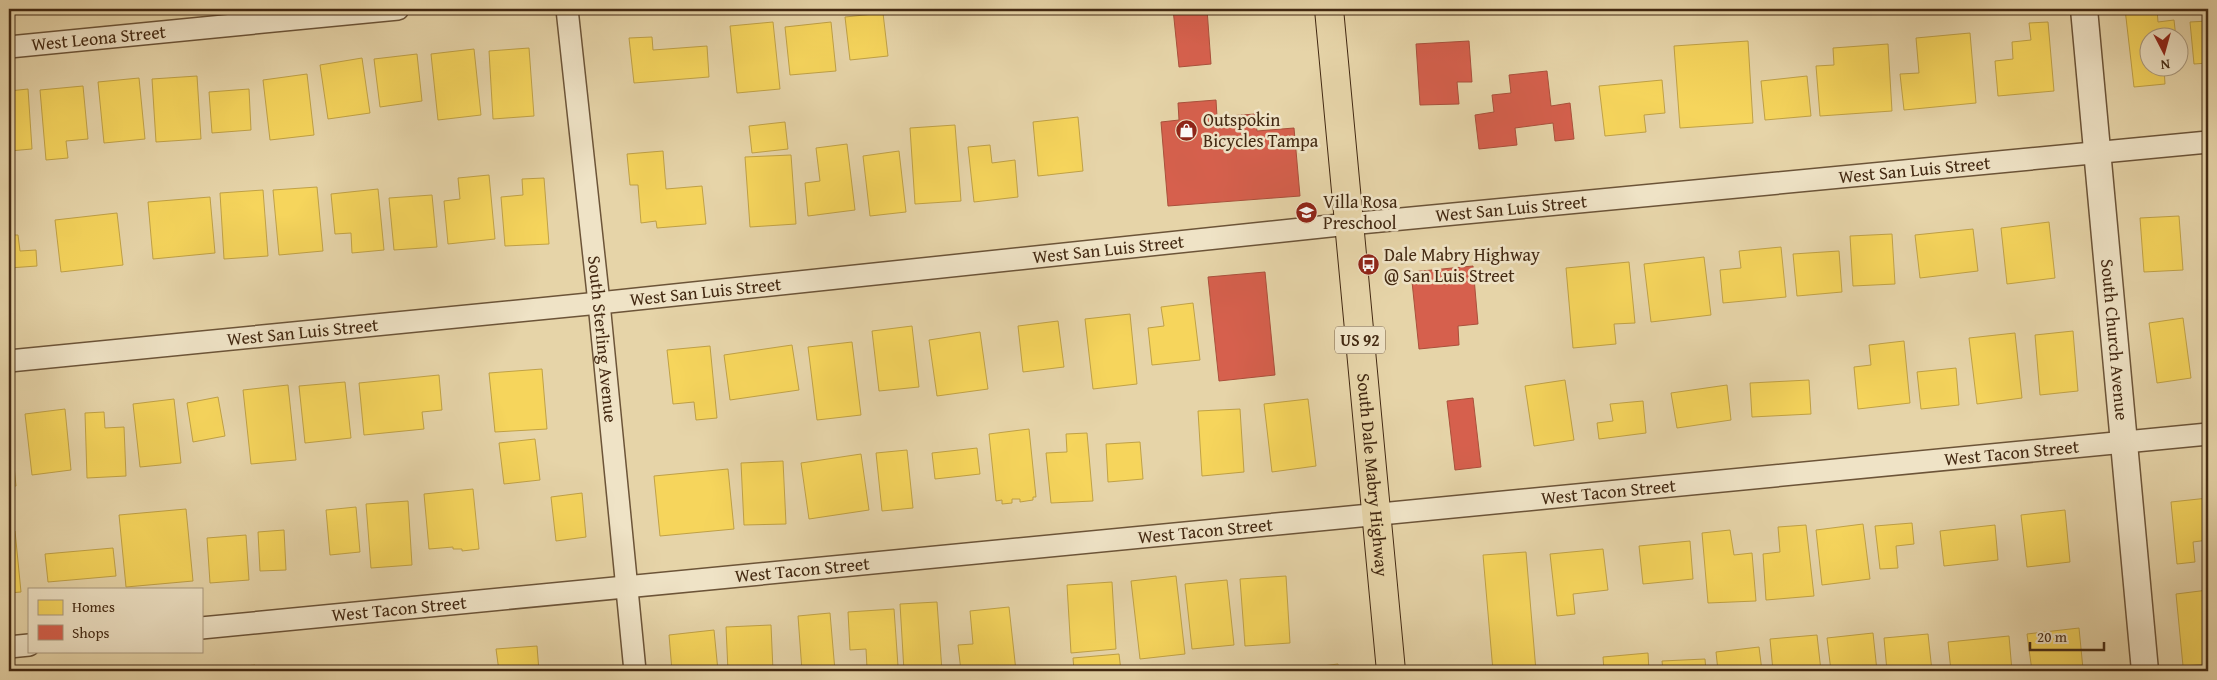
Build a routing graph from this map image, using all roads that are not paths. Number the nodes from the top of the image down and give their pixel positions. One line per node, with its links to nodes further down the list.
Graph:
1 (398, 9): 5 (street, West Leona Street)
2 (567, 9): 9 (street, South Sterling Avenue)
3 (1329, 9): 8 (main road, South Dale Mabry Highway / US 92)
4 (2084, 9): 7 (street, South Church Avenue)
5 (9, 47)
6 (2208, 142): 7 (street, West San Luis Street)
7 (2098, 153): 8 (street, West San Luis Street); 12 (street, South Church Avenue)
8 (1349, 224): 9 (street, West San Luis Street); 13 (main road, South Dale Mabry Highway / US 92)
9 (600, 303): 10 (street, West San Luis Street); 14 (street, South Sterling Avenue)
10 (9, 361)
11 (2208, 434): 12 (street, West Tacon Street)
12 (2124, 442): 13 (street, West Tacon Street); 20 (street, South Church Avenue)
13 (1377, 516): 14 (street, West Tacon Street); 19 (main road, South Dale Mabry Highway / US 92)
14 (627, 586): 15 (street, West Tacon Street); 18 (street, South Sterling Avenue)
15 (202, 628)
16 (28, 645): 17 (street)
17 (9, 647)
18 (635, 671)
19 (1391, 671)
20 (2145, 671)

